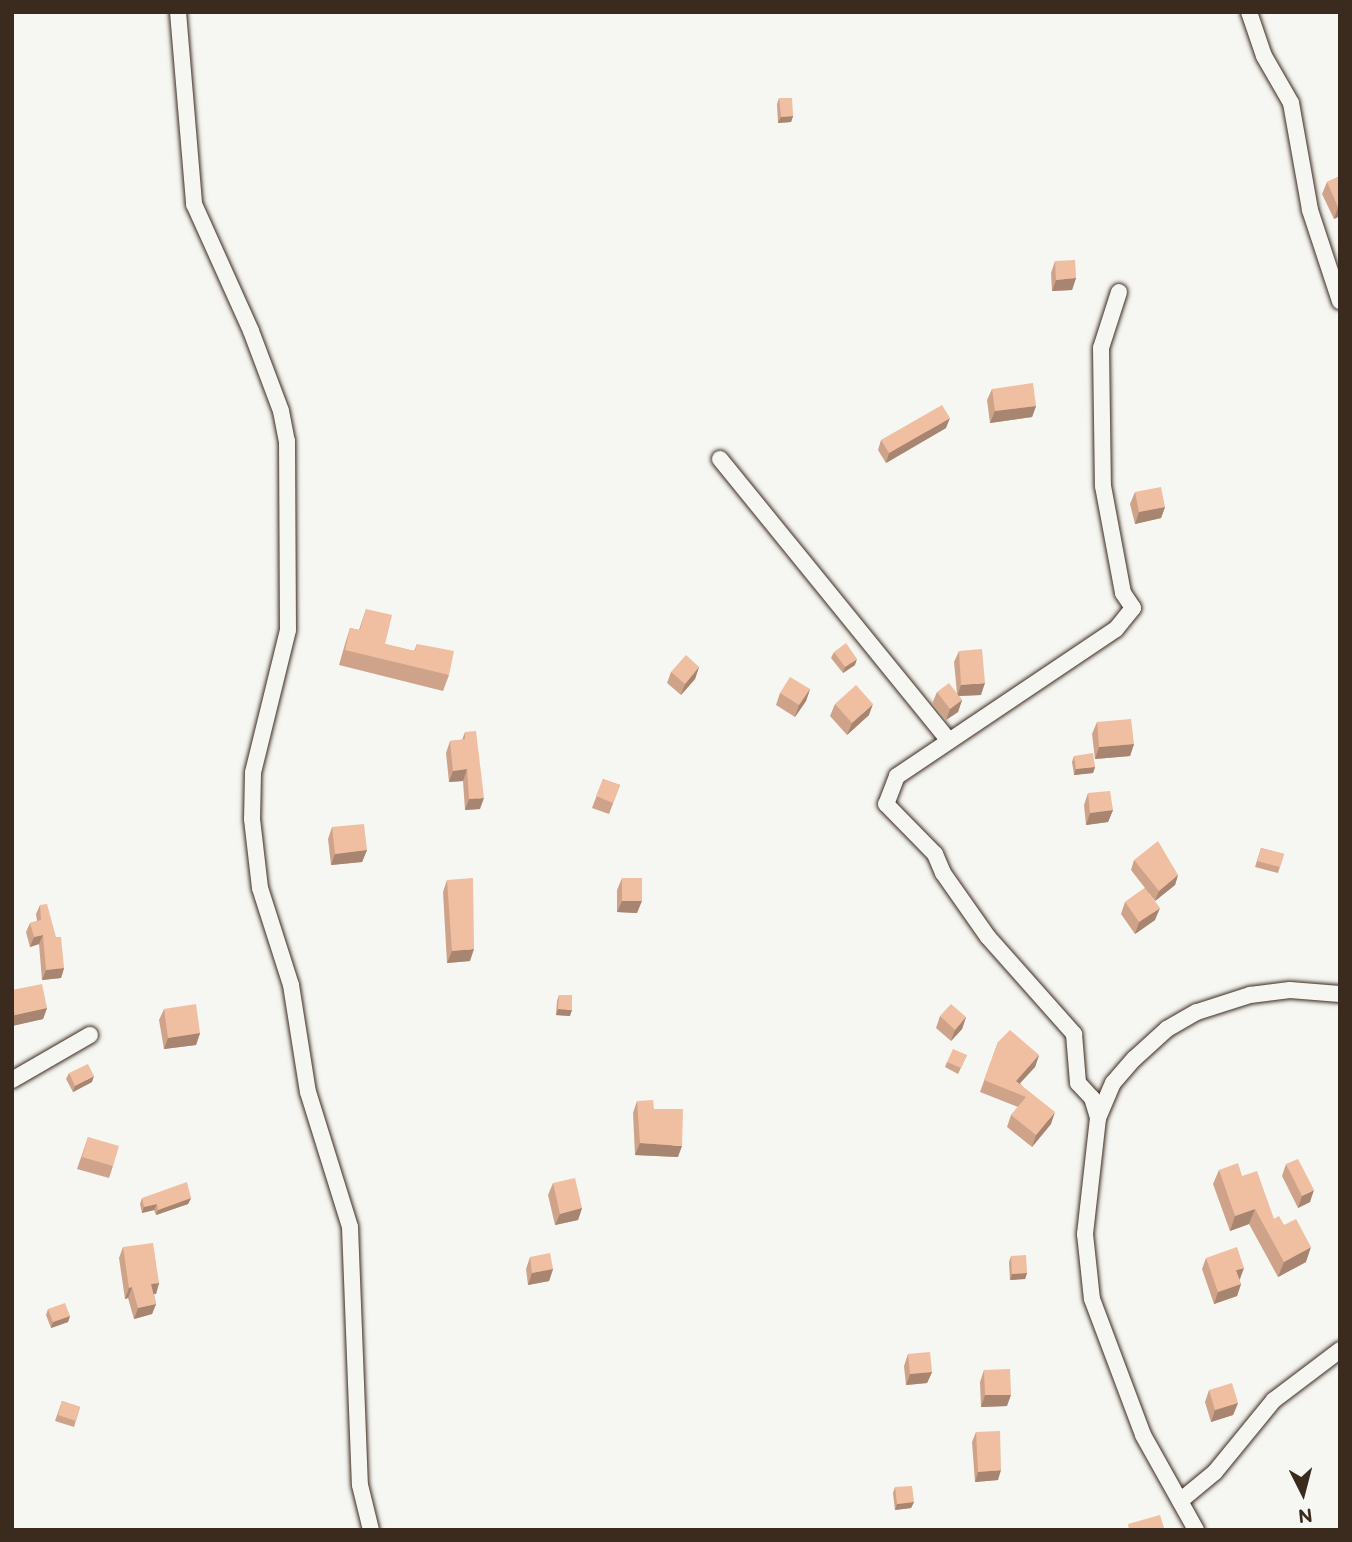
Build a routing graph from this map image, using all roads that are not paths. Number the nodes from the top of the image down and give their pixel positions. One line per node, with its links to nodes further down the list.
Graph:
1 (178, 12): 13 (street)
2 (1249, 12): 4 (street)
3 (1119, 292): 6 (street)
4 (1340, 302)
5 (720, 459): 6 (street)
6 (949, 741): 10 (street)
7 (1340, 994): 10 (street)
8 (90, 1035): 9 (street)
9 (12, 1080)
10 (1098, 1118): 12 (street)
11 (1340, 1350): 12 (street)
12 (1180, 1501): 14 (street)
13 (371, 1530)
14 (1196, 1530)

